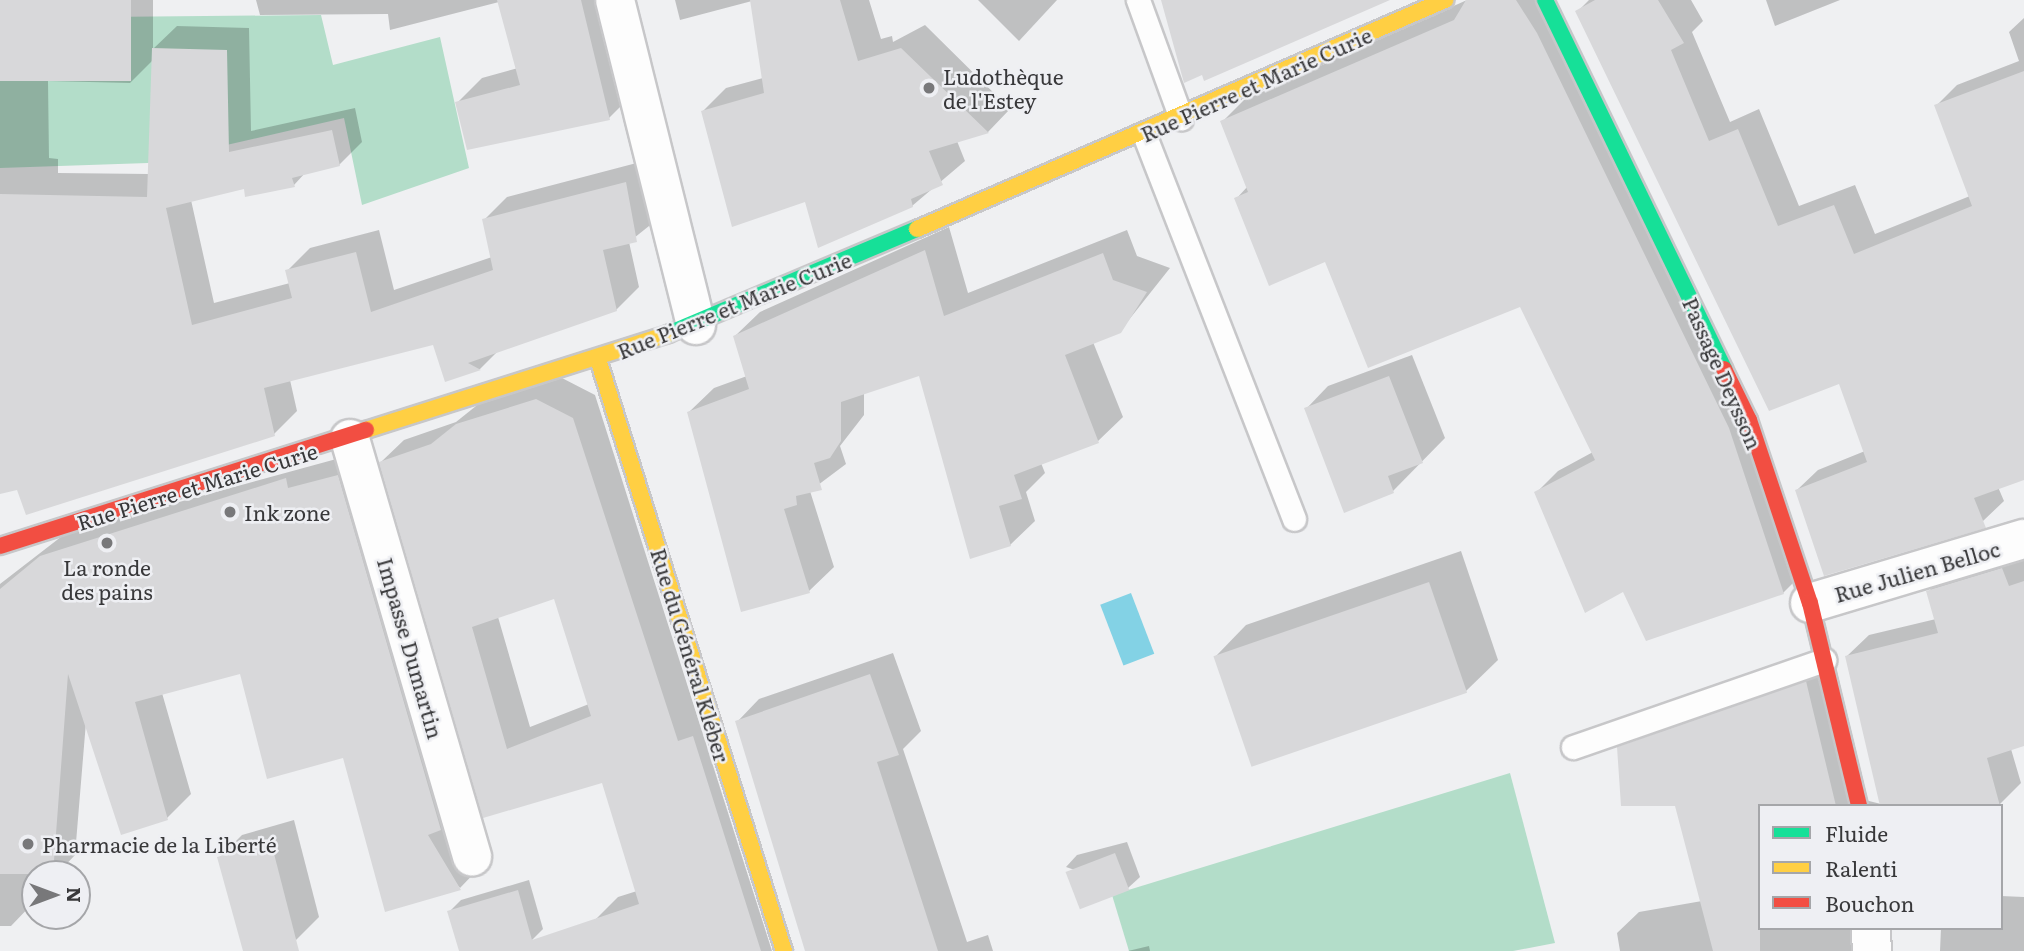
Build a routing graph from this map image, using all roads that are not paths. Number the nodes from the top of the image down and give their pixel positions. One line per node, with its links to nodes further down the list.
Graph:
1 (615, 0): 7 (street)
2 (1138, 0): 5 (lane)
3 (1445, 0): 5 (street, Rue Pierre et Marie Curie)
4 (1545, 0): 13 (street, Passage Deysson)
5 (1181, 118): 6 (street, Rue Pierre et Marie Curie)
6 (1144, 134): 7 (street, Rue Pierre et Marie Curie); 10 (lane)
7 (696, 325): 8 (street, Rue Pierre et Marie Curie)
8 (598, 359): 9 (street, Rue Pierre et Marie Curie); 19 (street, Rue du Général Kléber)
9 (350, 439): 12 (street, Rue Pierre et Marie Curie); 17 (street, Impasse Dumartin)
10 (1294, 519)
11 (2024, 539): 13 (street, Rue Julien Belloc)
12 (0, 546)
13 (1810, 603): 14 (street, Passage Deysson)
14 (1824, 660): 15 (lane); 16 (street, Passage Deysson)
15 (1573, 747)
16 (1859, 804)
17 (472, 857)
18 (1871, 930): 20 (street)
19 (784, 951)
20 (1872, 951)

